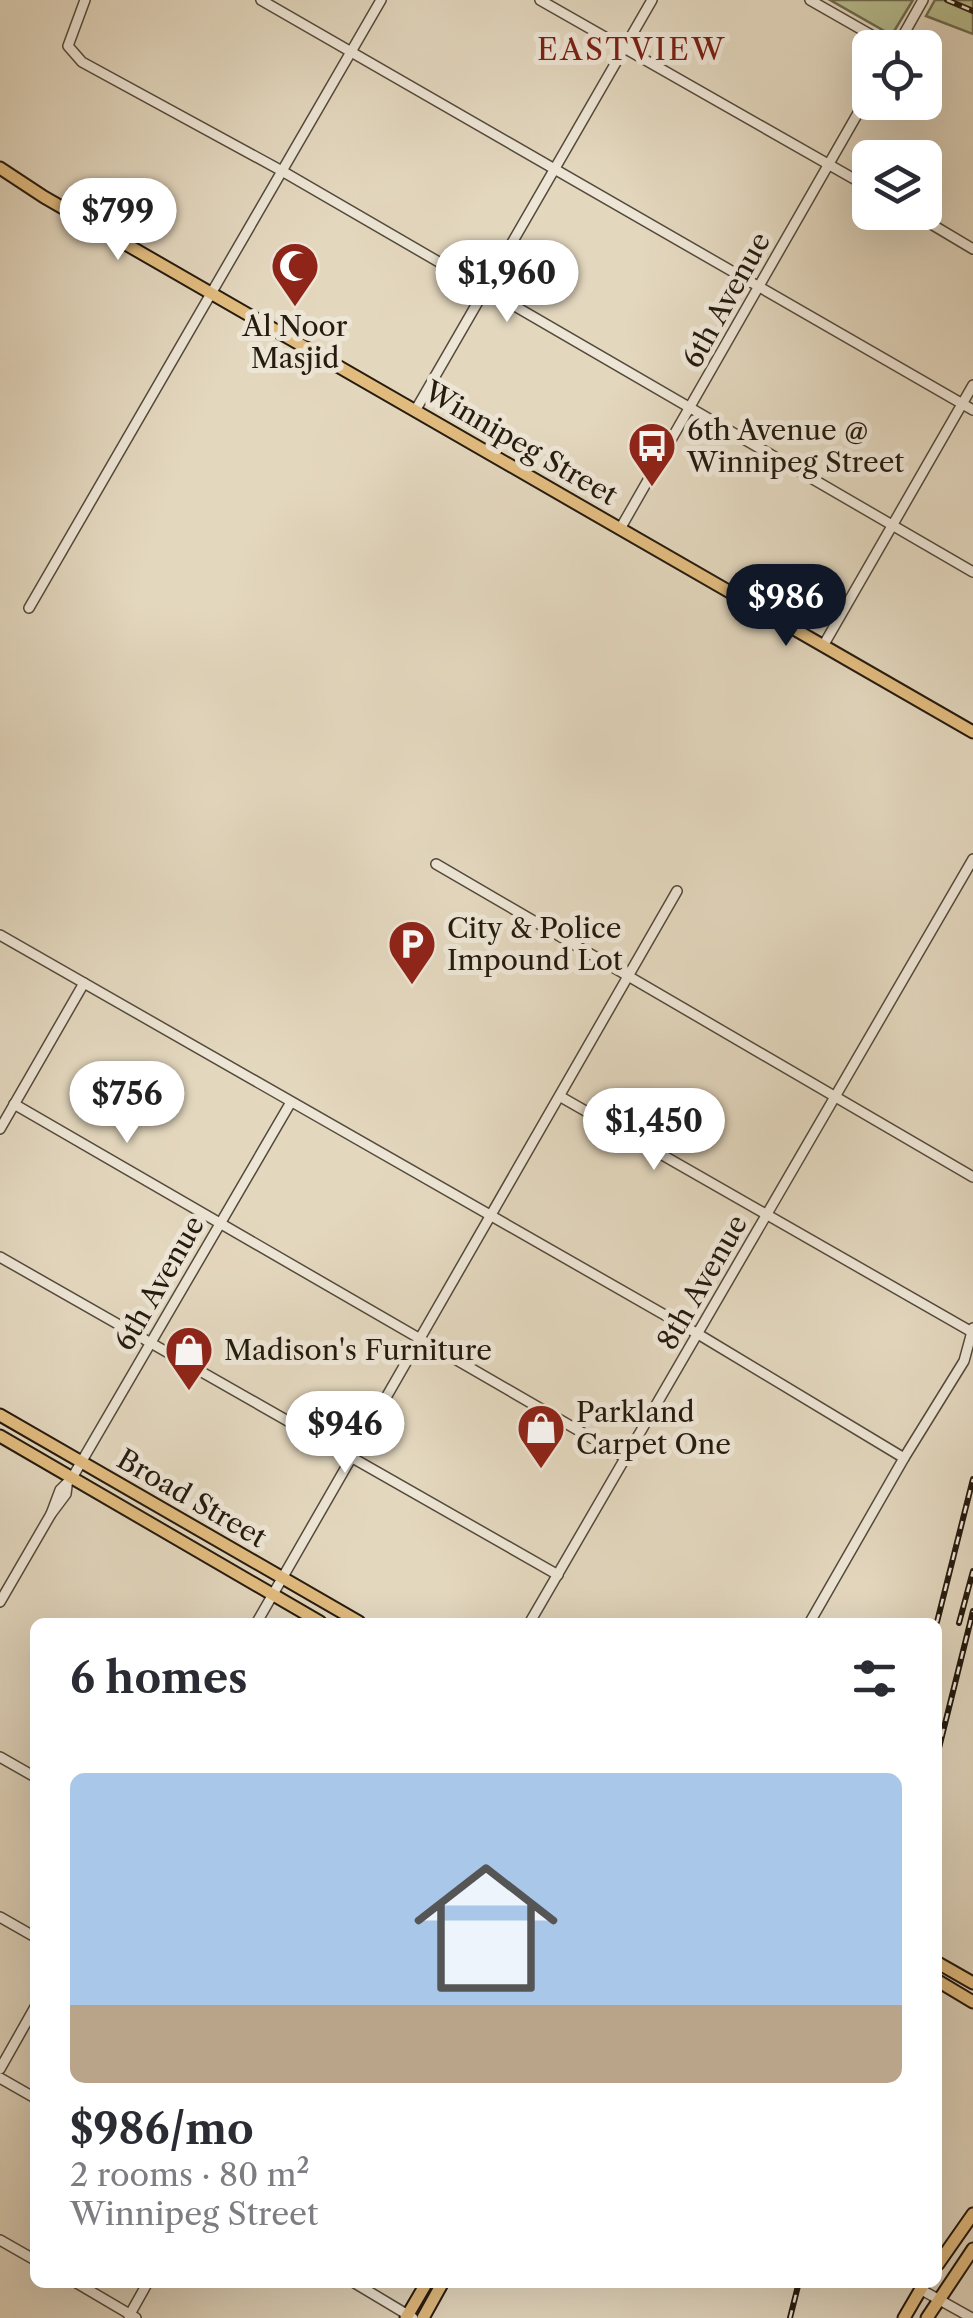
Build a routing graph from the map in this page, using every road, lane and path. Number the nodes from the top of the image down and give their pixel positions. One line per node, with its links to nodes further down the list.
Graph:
1 (85, 0): 16 (street)
2 (262, 0): 11 (street)
3 (381, 0): 11 (street)
4 (540, 0): 10 (street)
5 (652, 0): 10 (street)
6 (810, 0): 8 (street)
7 (923, 0): 9 (street)
8 (863, 30)
9 (906, 30)
10 (625, 48): 13 (street); 15 (street)
11 (352, 52): 15 (street); 16 (street)
12 (854, 120): 13 (street, 6th Avenue)
13 (829, 164): 18 (street); 22 (street, 6th Avenue)
14 (0, 168): 19 (main road, Winnipeg Street)
15 (556, 168): 22 (street); 23 (street)
16 (282, 171): 23 (street); 24 (street)
17 (0, 177): 19 (main road, Winnipeg Street)
18 (852, 177)
19 (44, 198): 24 (main road, Winnipeg Street)
20 (942, 230): 21 (street)
21 (973, 248)
22 (759, 287): 26 (street); 27 (street, 6th Avenue)
23 (485, 290): 27 (street); 29 (street)
24 (212, 292): 29 (main road, Winnipeg Street); 33 (street)
25 (973, 385): 26 (street)
26 (963, 404): 28 (street); 30 (street)
27 (690, 408): 30 (street); 31 (street, 6th Avenue)
28 (973, 410)
29 (415, 411): 31 (main road, Winnipeg Street)
30 (892, 526): 32 (street); 34 (street)
31 (620, 529): 34 (main road, Winnipeg Street)
32 (973, 572)
33 (28, 608)
34 (823, 646): 35 (main road, Winnipeg Street)
35 (973, 732)
36 (973, 859): 42 (street, 8th Avenue)
37 (436, 864): 40 (street)
38 (677, 890): 40 (street)
39 (0, 935): 41 (street)
40 (630, 976): 42 (street); 43 (street)
41 (84, 984): 44 (street); 45 (street)
42 (836, 1095): 47 (street); 48 (street, 8th Avenue)
43 (561, 1097): 48 (street); 49 (street)
44 (291, 1102): 49 (street); 50 (street, 6th Avenue)
45 (14, 1104): 46 (street); 50 (street)
46 (0, 1130)
47 (973, 1177)
48 (766, 1215): 52 (street); 53 (street, 8th Avenue)
49 (492, 1216): 53 (street); 54 (street)
50 (221, 1222): 54 (street); 55 (street, 6th Avenue)
51 (0, 1257): 55 (street)
52 (972, 1330): 59 (street)
53 (698, 1334): 58 (street, 8th Avenue); 59 (street)
54 (421, 1340): 58 (street); 60 (street)
55 (150, 1344): 60 (street); 61 (street, 6th Avenue)
56 (0, 1415): 61 (main road, Broad Street)
57 (0, 1436): 62 (main road, Broad Street)
58 (626, 1458): 63 (street, 8th Avenue)
59 (904, 1458): 71 (street)
60 (354, 1459): 63 (street); 64 (street)
61 (80, 1462): 62 (street, 6th Avenue); 64 (main road, Broad Street)
62 (70, 1482): 65 (main road, Broad Street); 66 (street, 6th Avenue)
63 (558, 1575): 70 (street, 8th Avenue)
64 (283, 1578): 65 (street); 69 (main road, Broad Street)
65 (274, 1595): 67 (street); 68 (main road, Broad Street)
66 (2, 1596)
67 (260, 1618)
68 (313, 1618)
69 (352, 1618)
70 (532, 1618)
71 (812, 1618)
72 (0, 1757): 73 (street)
73 (30, 1774)
74 (0, 1917): 75 (street)
75 (30, 1934)
76 (942, 1965): 78 (main road)
77 (942, 1983): 79 (main road)
78 (973, 1983)
79 (973, 2002)
80 (30, 2017): 81 (street)
81 (0, 2069)
82 (0, 2078): 83 (street)
83 (30, 2095)
84 (973, 2214): 88 (main road)
85 (0, 2240): 87 (street)
86 (973, 2249): 96 (main road)
87 (30, 2257)
88 (942, 2258)
89 (84, 2288): 97 (street)
90 (145, 2288): 97 (street)
91 (363, 2288): 98 (street)
92 (423, 2288): 98 (main road)
93 (440, 2288): 99 (main road)
94 (922, 2288): 100 (main road)
95 (926, 2288): 96 (street)
96 (940, 2299): 101 (main road); 102 (street)
97 (131, 2317)
98 (409, 2317)
99 (423, 2318)
100 (904, 2318)
101 (927, 2318)
102 (972, 2318)

